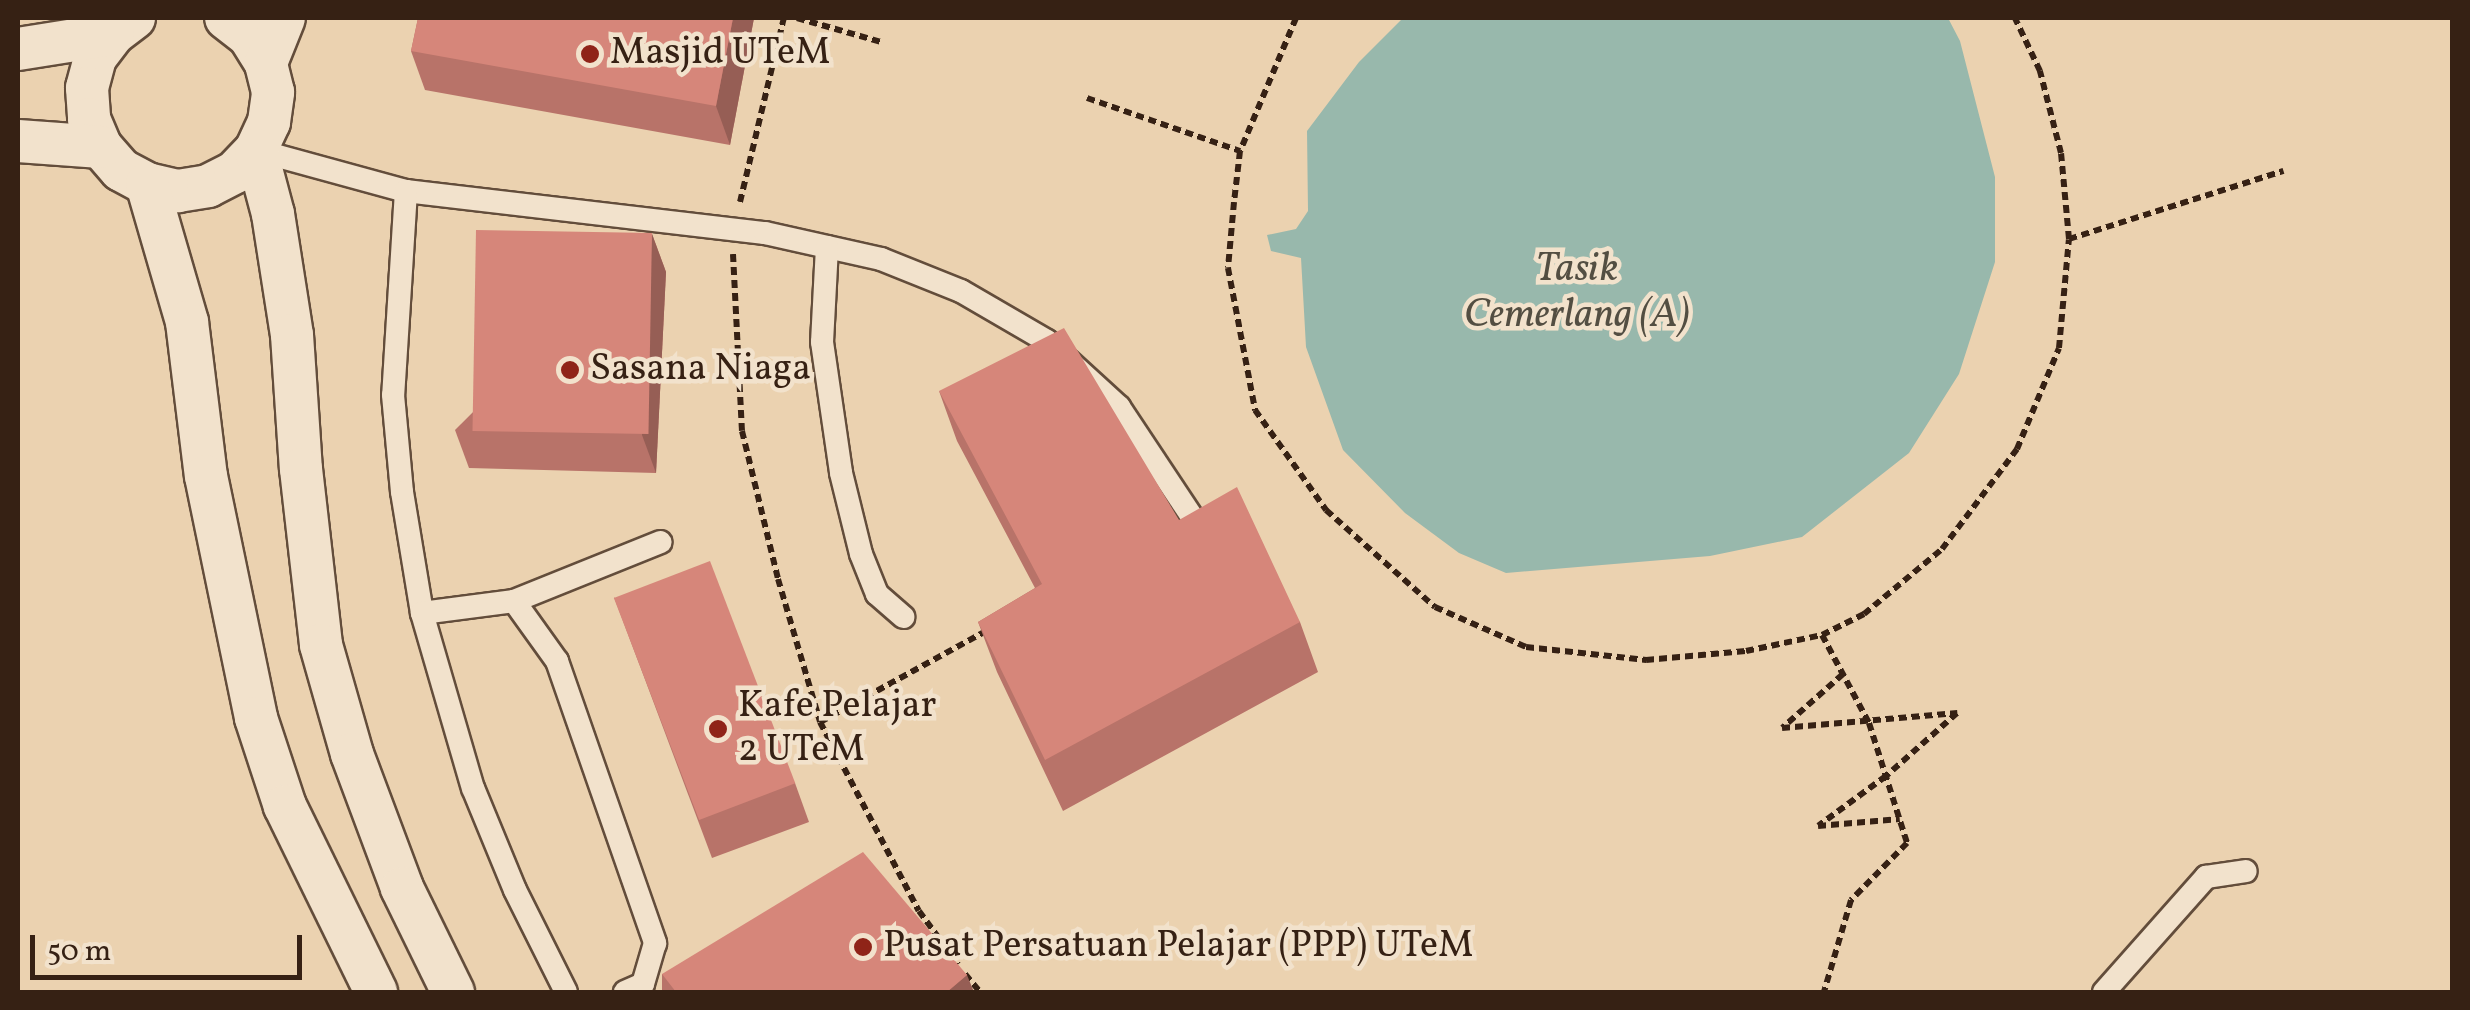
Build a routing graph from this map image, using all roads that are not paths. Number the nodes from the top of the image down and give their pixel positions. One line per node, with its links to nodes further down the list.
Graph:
1 (226, 18): 5 (street)
2 (284, 18): 5 (street)
3 (124, 26): 4 (street); 7 (street)
4 (18, 49)
5 (266, 62): 8 (street)
6 (18, 141): 7 (street)
7 (101, 146): 9 (street)
8 (256, 150): 9 (street); 10 (lane); 21 (street)
9 (147, 184): 20 (street)
10 (406, 191): 11 (lane); 15 (lane)
11 (827, 247): 12 (lane); 16 (lane)
12 (1198, 526)
13 (661, 542): 14 (lane)
14 (514, 601): 15 (lane); 19 (lane)
15 (422, 613): 22 (lane)
16 (903, 617)
17 (2246, 871): 23 (lane)
18 (678, 968): 19 (lane)
19 (634, 988)
20 (376, 992)
21 (453, 992)
22 (566, 992)
23 (2104, 992)

